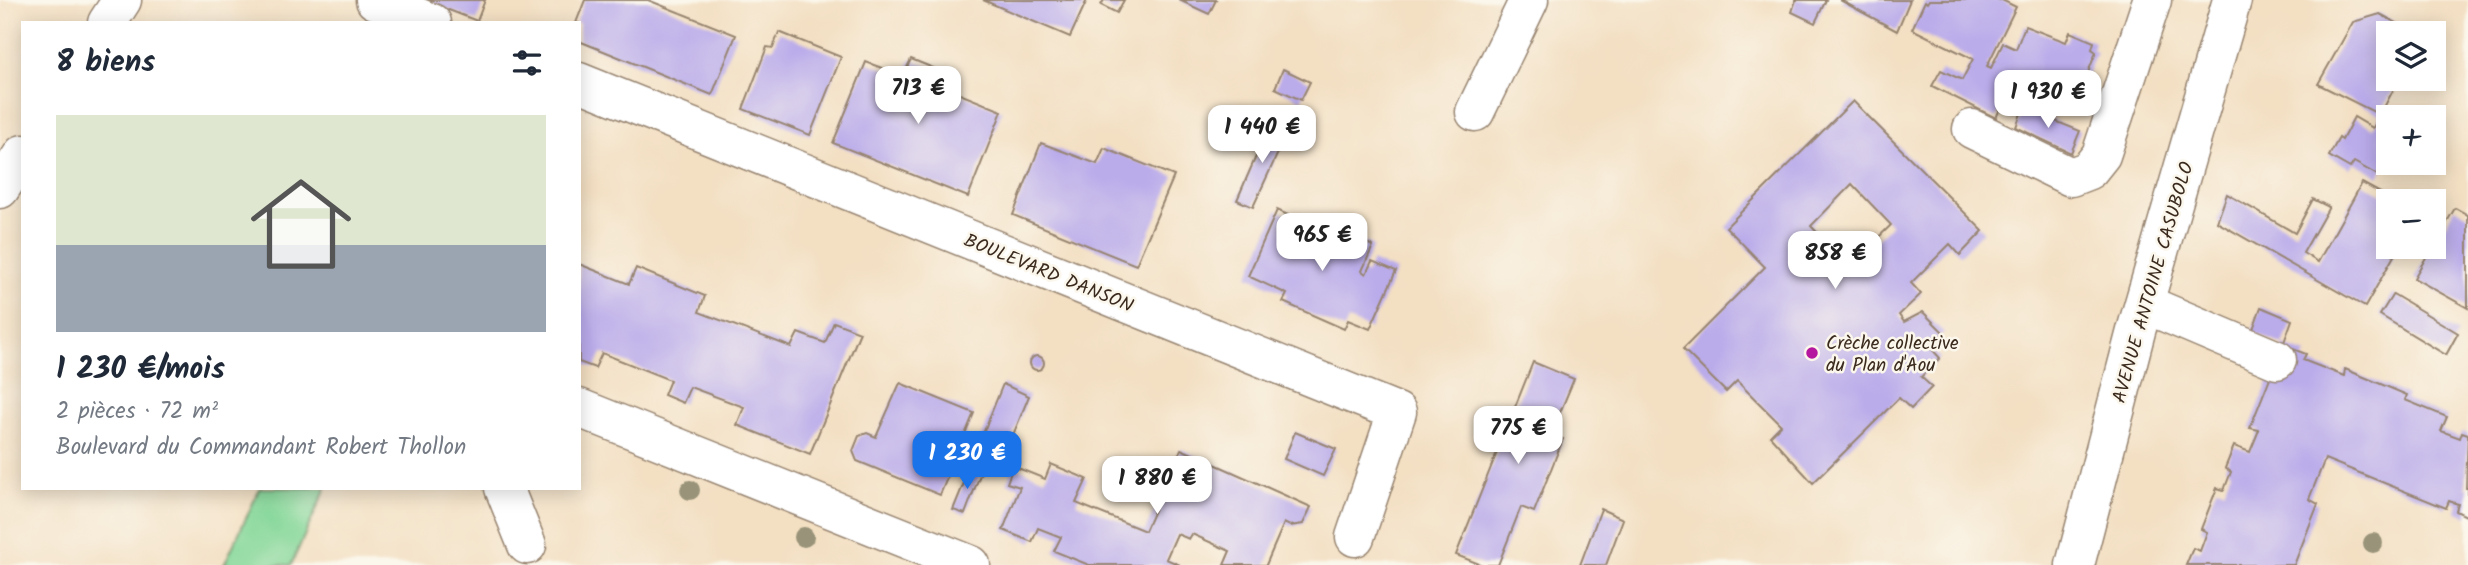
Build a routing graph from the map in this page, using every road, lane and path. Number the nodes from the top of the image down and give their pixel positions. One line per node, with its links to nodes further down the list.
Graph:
1 (122, 0): 6 (street)
2 (375, 0): 7 (street)
3 (1529, 0): 9 (street)
4 (2152, 0): 10 (street)
5 (2232, 0): 11 (street, AVENUE ANTOINE CASUBOLO)
6 (108, 21)
7 (427, 21)
8 (581, 83): 15 (street, BOULEVARD DANSON)
9 (1475, 111)
10 (1972, 129)
11 (2145, 304): 12 (street); 18 (street, AVENUE ANTOINE CASUBOLO)
12 (2277, 360)
13 (581, 409): 17 (street)
14 (505, 490): 16 (street)
15 (1355, 537)
16 (527, 545)
17 (971, 565)
18 (2075, 565)

